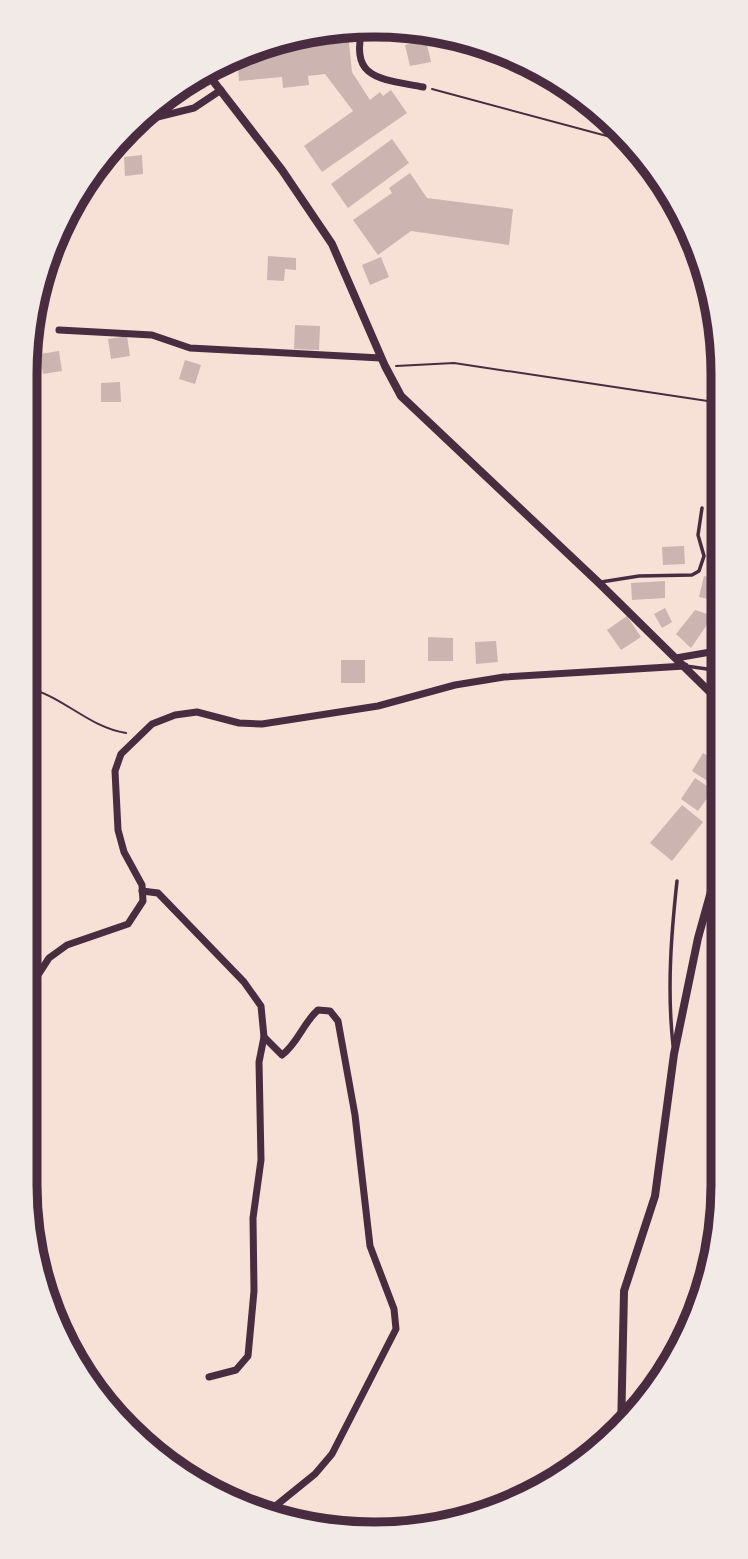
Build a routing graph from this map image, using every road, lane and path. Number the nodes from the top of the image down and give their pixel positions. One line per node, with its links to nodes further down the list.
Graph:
1 (360, 37): 3 (street)
2 (212, 78): 4 (street)
3 (424, 87): 6 (path)
4 (221, 90): 5 (street); 8 (street)
5 (155, 118)
6 (615, 139)
7 (59, 330): 8 (street)
8 (383, 362): 9 (path); 11 (street)
9 (711, 402)
10 (702, 508): 11 (lane)
11 (599, 583): 13 (street)
12 (711, 654): 13 (street)
13 (676, 658): 14 (street)
14 (685, 666): 15 (lane); 17 (street); 18 (street)
15 (711, 672)
16 (37, 691): 18 (path)
17 (711, 693)
18 (138, 734): 20 (street)
19 (677, 881): 24 (lane)
20 (142, 891): 22 (street); 23 (street)
21 (711, 891): 24 (street)
22 (37, 976)
23 (264, 1037): 25 (street); 27 (street)
24 (674, 1054): 26 (street)
25 (209, 1377)
26 (621, 1414)
27 (275, 1507)

